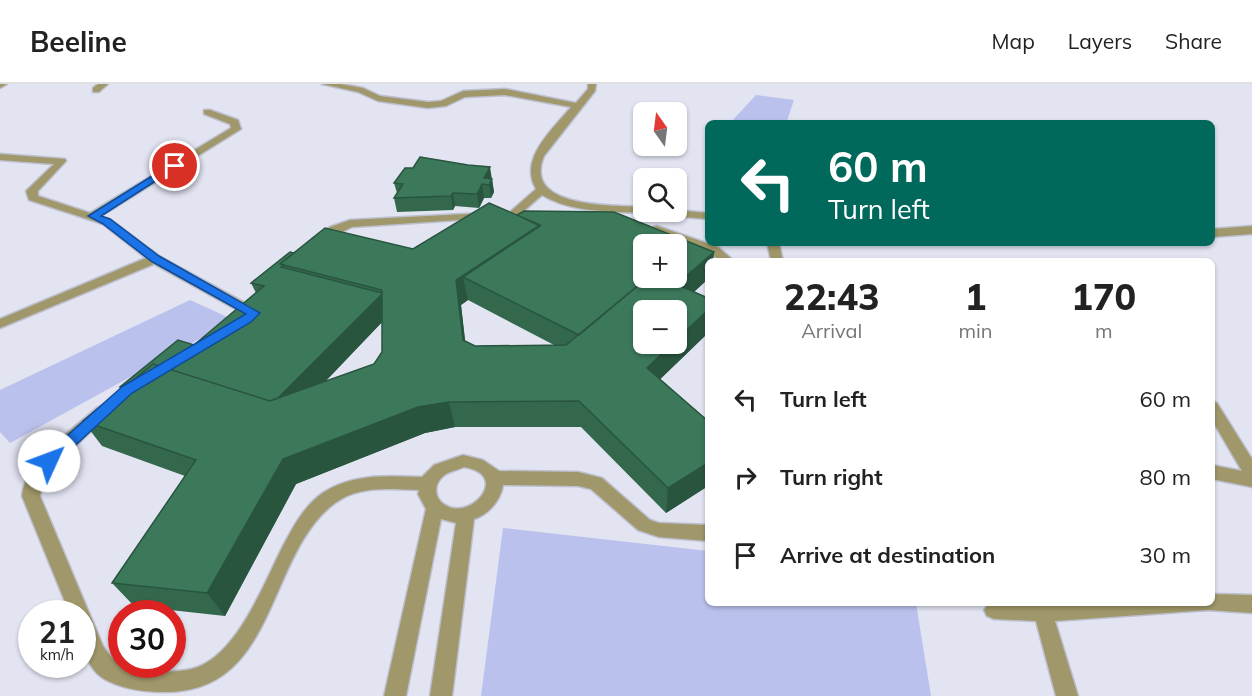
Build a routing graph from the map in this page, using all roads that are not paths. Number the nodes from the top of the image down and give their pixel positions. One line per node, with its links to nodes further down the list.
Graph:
1 (326, 84): 3 (street)
2 (592, 84): 4 (street)
3 (346, 86): 4 (street)
4 (579, 106): 7 (street)
5 (207, 112): 10 (street)
6 (0, 157): 10 (street)
7 (540, 191): 8 (street); 12 (street)
8 (633, 209)
9 (687, 214): 11 (street)
10 (93, 216): 19 (street)
11 (705, 216)
12 (506, 221): 13 (street); 17 (street)
13 (523, 226)
14 (642, 228): 18 (street)
15 (1252, 230): 16 (street)
16 (1215, 233)
17 (311, 245)
18 (724, 258)
19 (155, 259): 20 (street); 21 (street)
20 (252, 311)
21 (0, 324)
22 (112, 403): 32 (street)
23 (1215, 413): 25 (street)
24 (1215, 473): 27 (street)
25 (1252, 473)
26 (494, 478): 28 (street); 30 (street); 31 (street)
27 (1252, 480)
28 (428, 484): 29 (street); 38 (street)
29 (434, 509): 30 (street); 39 (street)
30 (466, 514): 40 (street)
31 (705, 533)
32 (74, 600)
33 (1215, 603): 34 (street)
34 (1252, 604)
35 (1156, 606): 37 (street)
36 (994, 610): 37 (street)
37 (1043, 613): 41 (street)
38 (96, 653)
39 (395, 696)
40 (441, 696)
41 (1067, 696)

